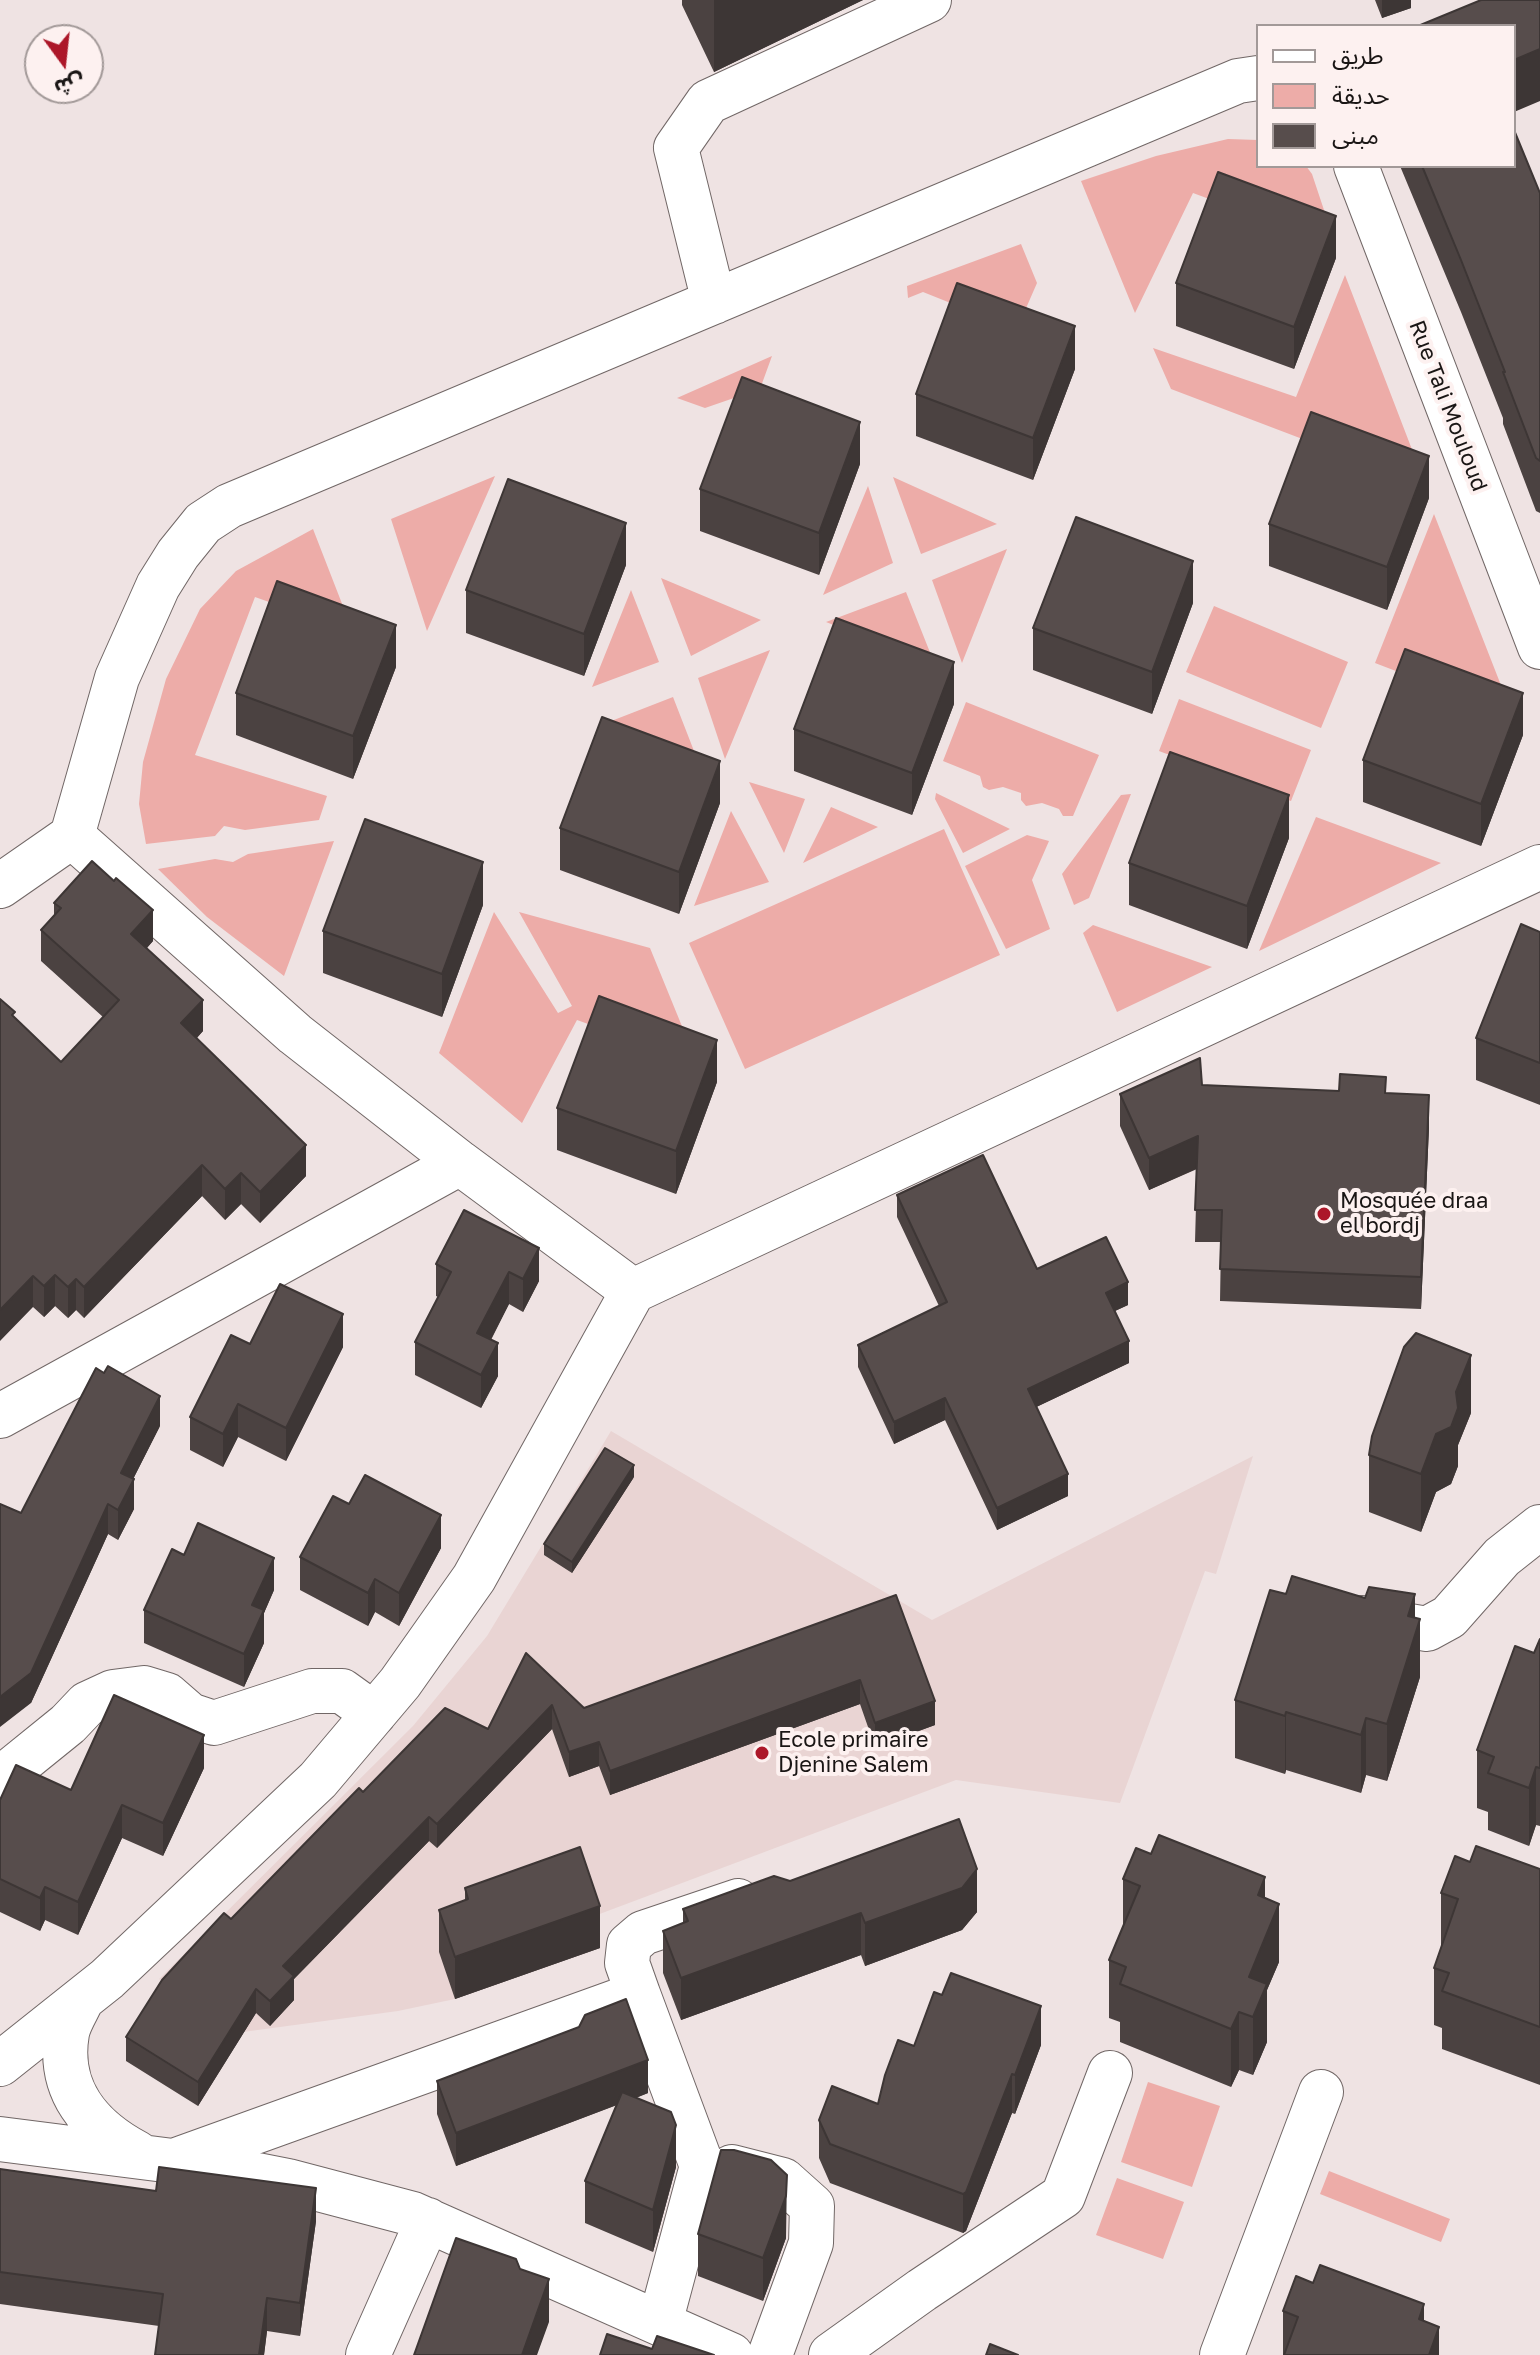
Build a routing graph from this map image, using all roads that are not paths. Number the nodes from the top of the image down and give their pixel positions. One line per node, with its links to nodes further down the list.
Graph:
1 (929, 0): 4 (street)
2 (1248, 80): 4 (street)
3 (1357, 168): 5 (street, Rue Tali Mouloud)
4 (714, 302): 7 (street)
5 (1528, 580): 6 (street, Rue Tali Mouloud)
6 (1540, 647)
7 (72, 836): 9 (street); 10 (street)
8 (1540, 867): 11 (street)
9 (0, 886)
10 (460, 1163): 11 (street); 12 (street)
11 (633, 1291): 15 (street)
12 (0, 1416)
13 (1540, 1527): 14 (street)
14 (1321, 1611)
15 (374, 1714): 16 (street); 19 (street)
16 (0, 1779)
17 (779, 1887): 18 (street)
18 (638, 1994): 24 (street); 25 (street)
19 (82, 1999): 20 (street); 24 (street)
20 (0, 2064)
21 (1110, 2073): 31 (street)
22 (1321, 2092): 32 (street)
23 (0, 2139): 24 (street)
24 (158, 2158): 26 (street)
25 (702, 2166): 27 (street); 30 (street)
26 (428, 2220): 27 (street); 28 (street)
27 (660, 2323): 29 (street)
28 (368, 2355)
29 (731, 2355)
30 (770, 2355)
31 (831, 2355)
32 (1222, 2355)

